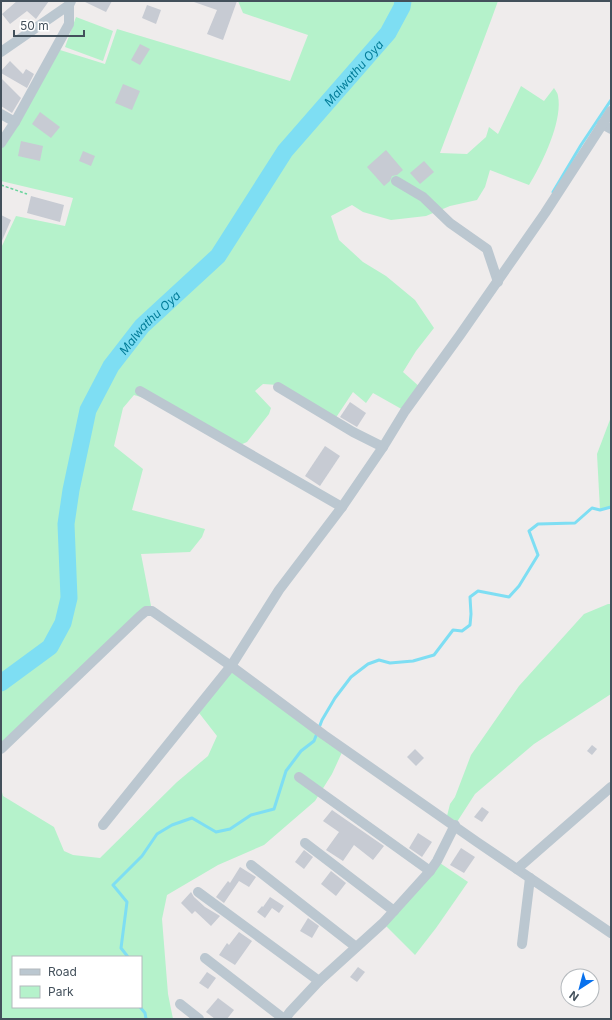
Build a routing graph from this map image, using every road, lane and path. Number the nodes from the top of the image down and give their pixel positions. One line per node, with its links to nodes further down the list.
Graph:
1 (70, 3): 2 (street); 5 (street)
2 (1, 52)
3 (611, 111): 6 (street)
4 (1, 114): 5 (street)
5 (15, 122): 7 (street)
6 (606, 126): 11 (street)
7 (1, 143)
8 (396, 181): 11 (street)
9 (1, 185): 10 (path)
10 (27, 194)
11 (498, 282): 14 (street)
12 (278, 387): 14 (street)
13 (140, 390): 15 (street)
14 (383, 448): 15 (street)
15 (342, 507): 16 (street)
16 (231, 666): 17 (street); 20 (street); 21 (street)
17 (1, 749)
18 (299, 776): 25 (street)
19 (611, 787): 24 (street)
20 (102, 825)
21 (454, 826): 24 (street); 25 (street)
22 (305, 843): 28 (street)
23 (251, 865): 31 (street)
24 (516, 869): 26 (street)
25 (430, 871): 28 (street)
26 (530, 878): 29 (street); 30 (street)
27 (198, 892): 33 (street)
28 (394, 911): 31 (street)
29 (611, 933)
30 (522, 944)
31 (356, 947): 33 (street)
32 (205, 958): 36 (street)
33 (319, 981): 36 (street)
34 (180, 1004): 35 (street)
35 (199, 1019)
36 (285, 1019)

